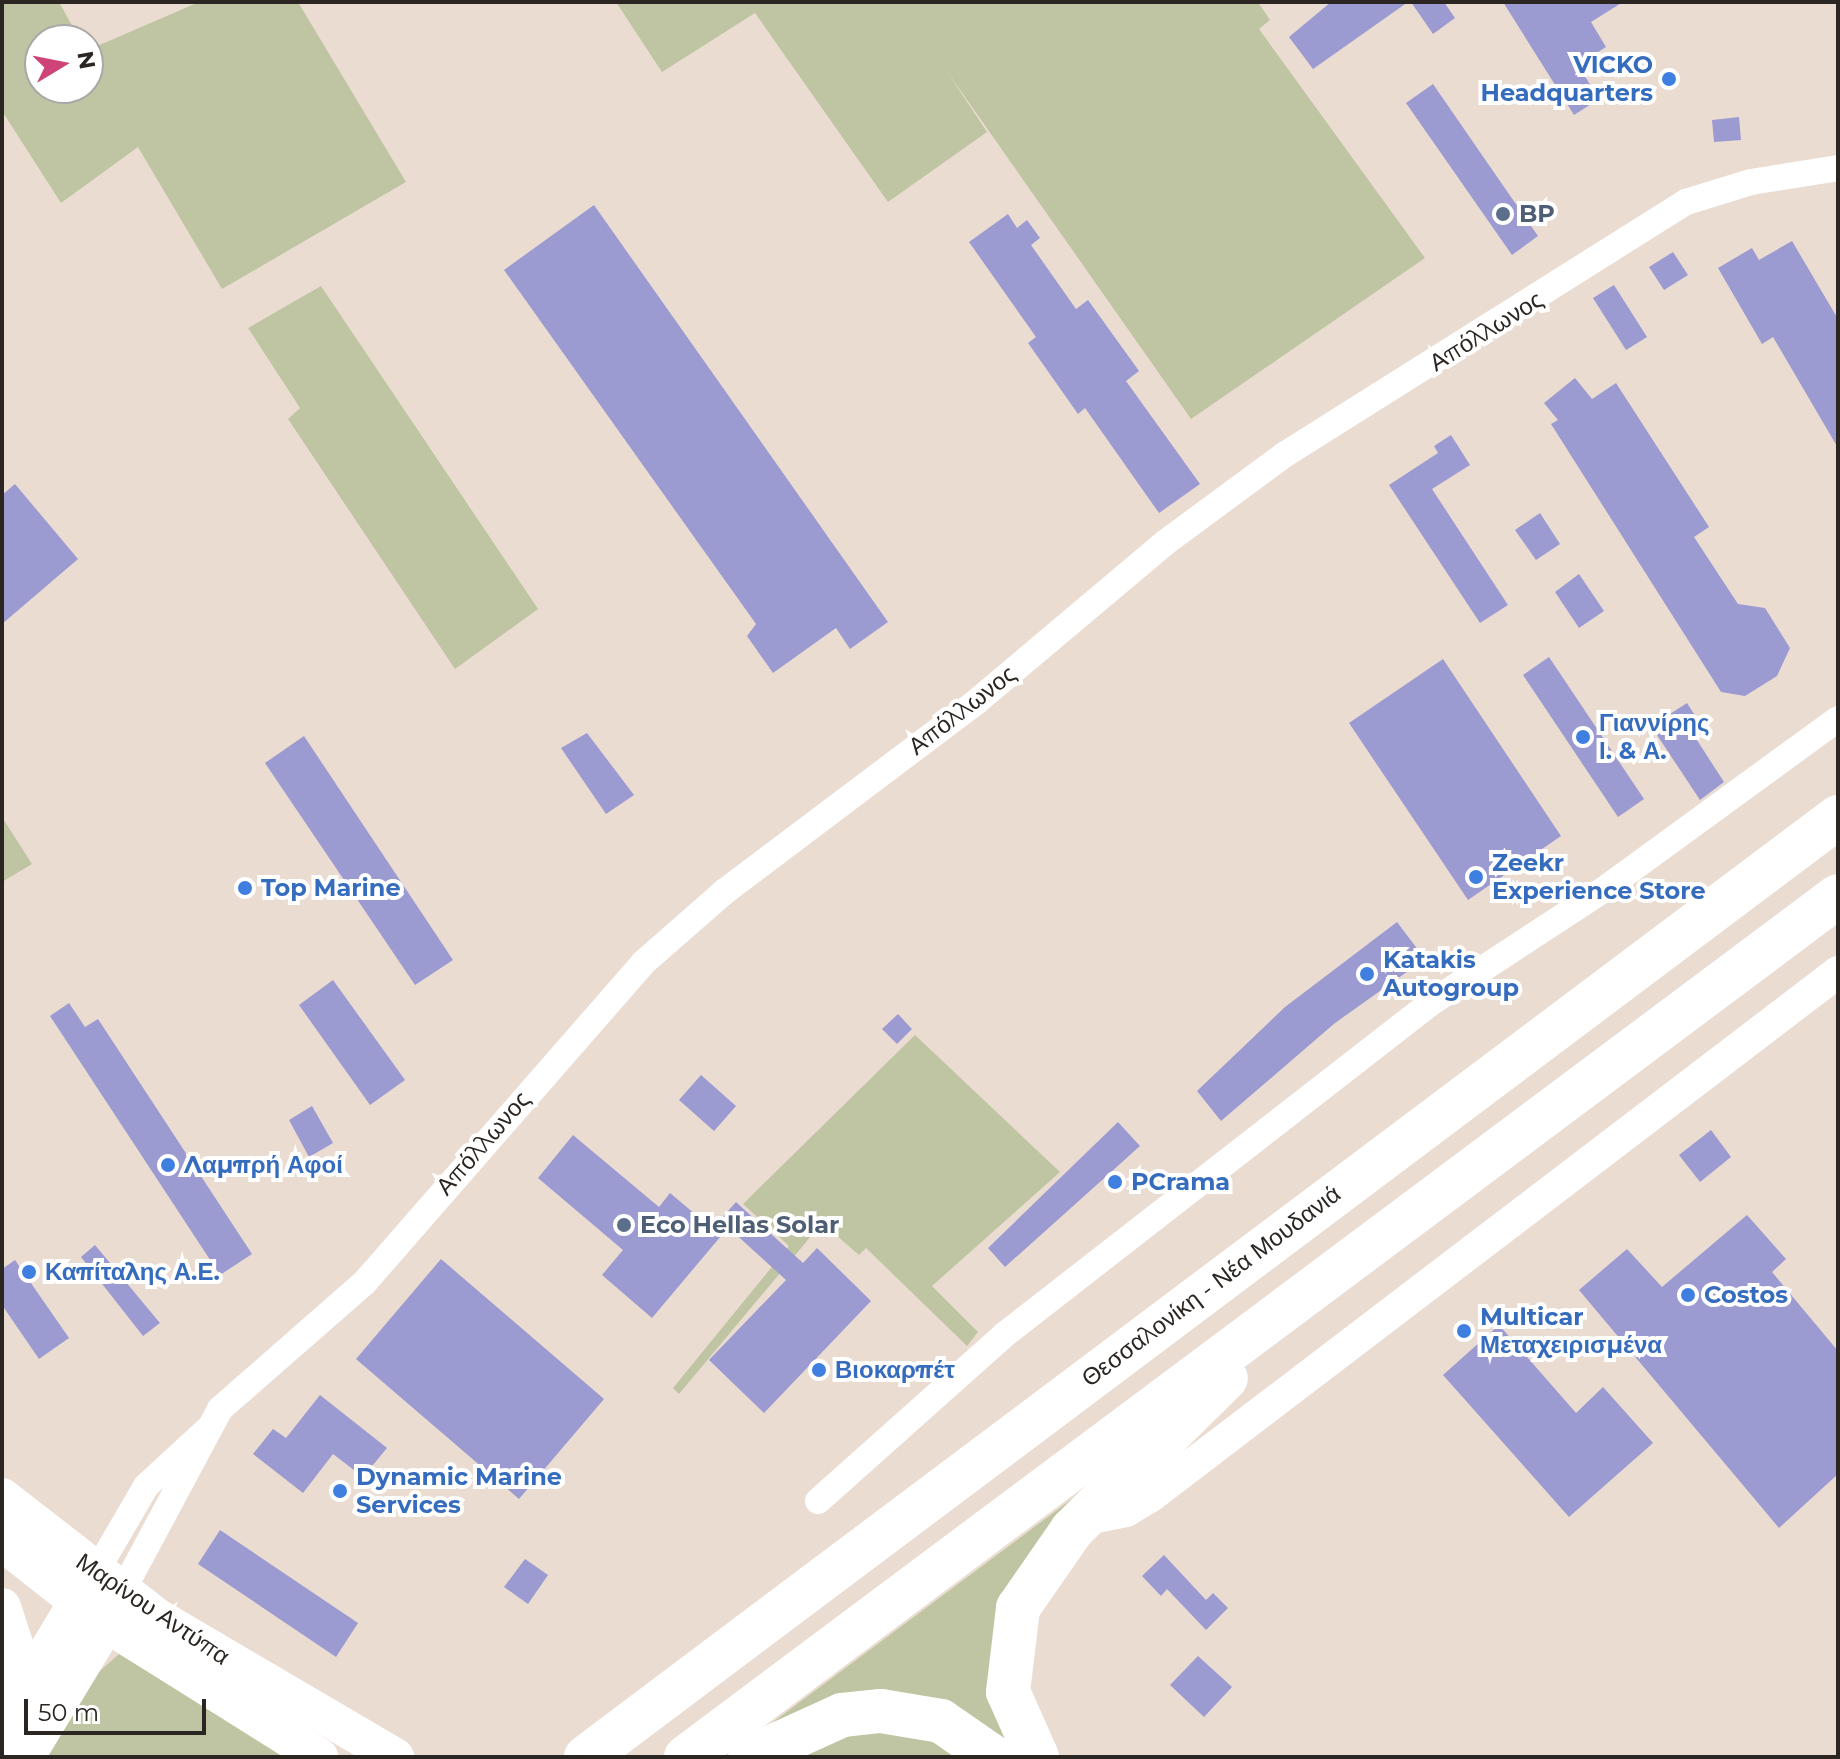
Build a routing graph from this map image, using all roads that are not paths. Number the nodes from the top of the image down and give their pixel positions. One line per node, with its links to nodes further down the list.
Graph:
1 (1838, 168): 11 (street, Απόλλωνος)
2 (1838, 719): 8 (street)
3 (1838, 817): 17 (highway, Θεσσαλονίκη - Νέα Μουδανιά)
4 (1838, 896): 6 (highway)
5 (1838, 972): 9 (street)
6 (1256, 1329): 9 (highway); 18 (highway)
7 (2, 1497): 11 (main road, Μαρίνου Αντύπα)
8 (818, 1501)
9 (1081, 1520): 21 (highway)
10 (2, 1542): 11 (main road, Μαρίνου Αντύπα)
11 (100, 1597): 13 (main road); 14 (highway); 15 (main road, Μαρίνου Αντύπα); 16 (main road, Μαρίνου Αντύπα)
12 (2, 1607): 13 (main road)
13 (8, 1717)
14 (22, 1757)
15 (319, 1757)
16 (395, 1757)
17 (586, 1757)
18 (686, 1757)
19 (750, 1757): 20 (highway)
20 (993, 1757)
21 (1037, 1757)

